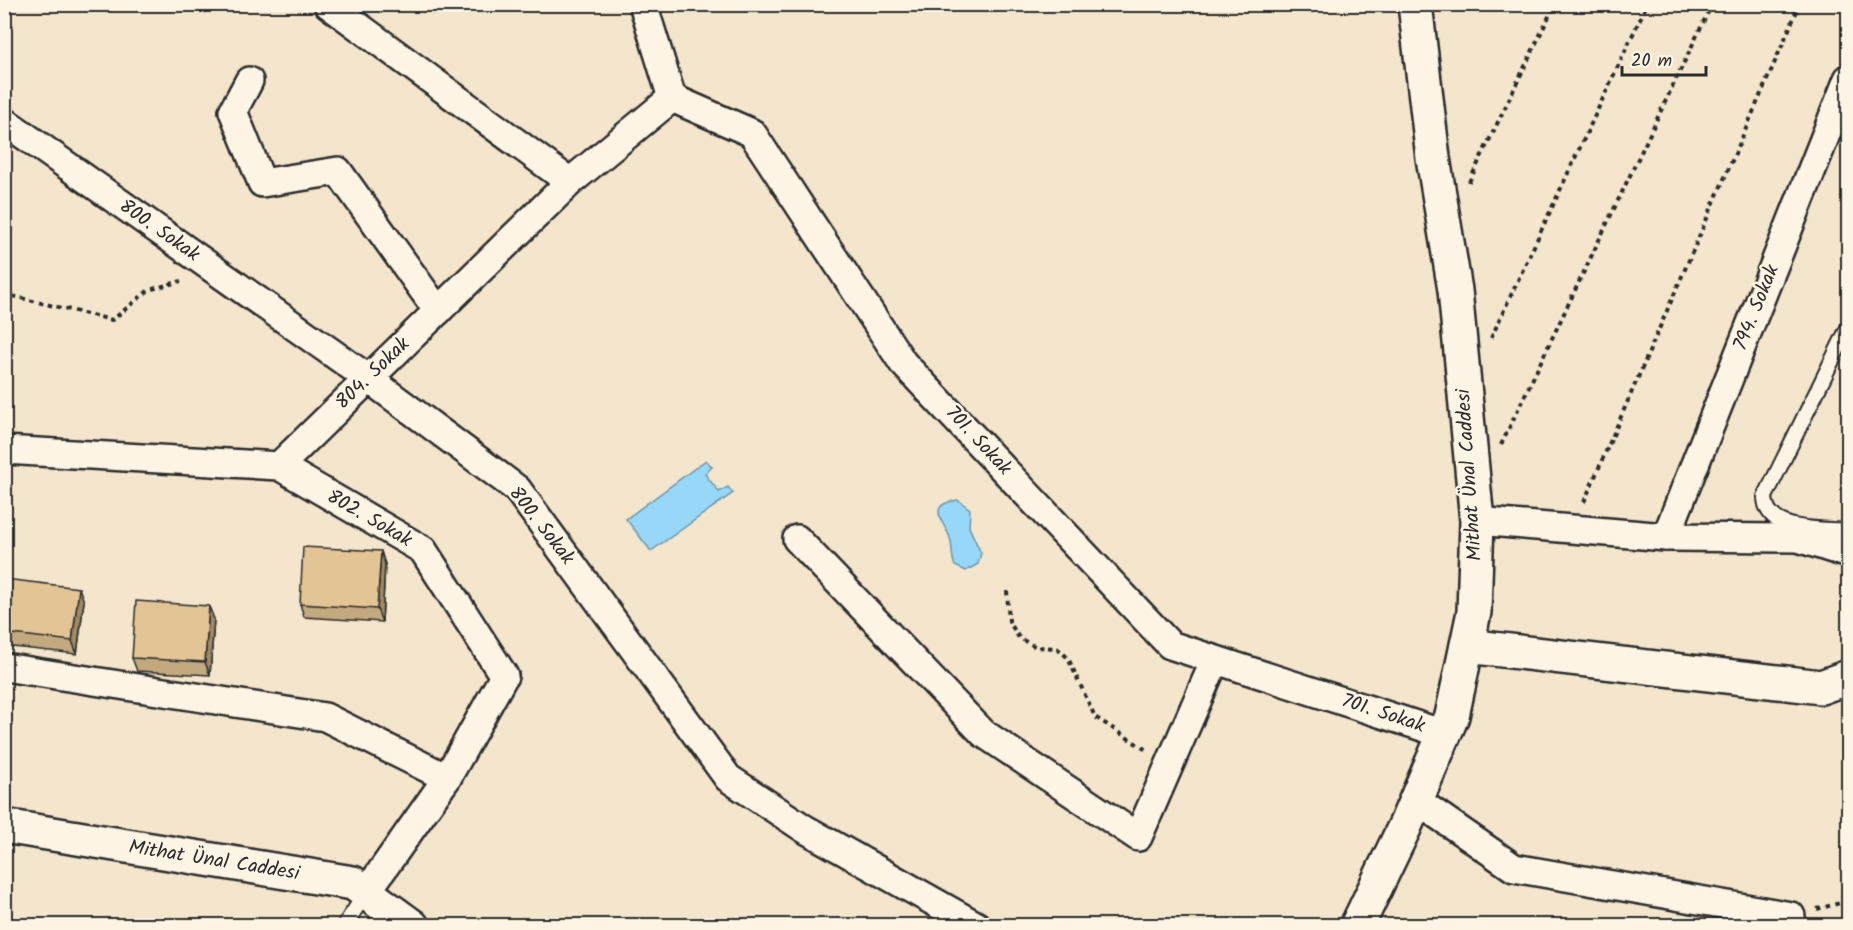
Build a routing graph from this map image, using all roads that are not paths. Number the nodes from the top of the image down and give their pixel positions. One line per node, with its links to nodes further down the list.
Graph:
1 (328, 4): 8 (street)
2 (643, 4): 6 (street)
3 (1415, 4): 14 (main road, Mithat Ünal Caddesi)
4 (1848, 79): 16 (street, 794. Sokak)
5 (249, 81): 9 (street)
6 (672, 98): 8 (street, 804. Sokak); 20 (street, 701. Sokak)
7 (4, 121): 11 (street, 800. Sokak)
8 (570, 182): 9 (street, 804. Sokak)
9 (438, 311): 11 (street, 804. Sokak)
10 (1848, 328): 15 (lane)
11 (369, 379): 13 (street, 804. Sokak); 31 (street, 800. Sokak)
12 (4, 450): 13 (street)
13 (279, 466): 24 (street, 802. Sokak)
14 (1477, 521): 16 (street); 19 (main road, Mithat Ünal Caddesi)
15 (1848, 531)
16 (1666, 537): 18 (street)
17 (797, 539): 20 (street)
18 (1848, 551)
19 (1467, 646): 22 (main road); 23 (main road, Mithat Ünal Caddesi)
20 (1215, 660): 23 (street, 701. Sokak)
21 (4, 668): 24 (street)
22 (1848, 676)
23 (1444, 734): 25 (main road, Mithat Ünal Caddesi)
24 (447, 778): 27 (street)
25 (1416, 800): 28 (street); 32 (main road, Mithat Ünal Caddesi)
26 (4, 826): 27 (main road, Mithat Ünal Caddesi)
27 (366, 893): 29 (lane); 30 (main road, Mithat Ünal Caddesi)
28 (1791, 916)
29 (344, 926)
30 (412, 926)
31 (977, 926)
32 (1357, 926)

